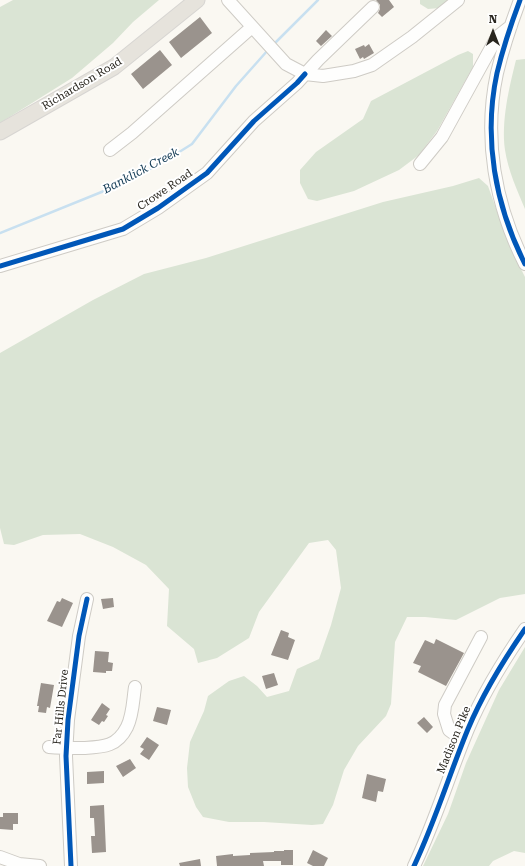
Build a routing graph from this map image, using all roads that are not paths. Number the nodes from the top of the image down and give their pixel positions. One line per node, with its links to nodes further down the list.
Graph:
1 (197, 0): 9 (main road, Richardson Road)
2 (228, 0): 7 (street)
3 (458, 0): 8 (street)
4 (520, 0): 6 (street)
5 (373, 7): 8 (street, Crowe Road)
6 (511, 26): 11 (street); 12 (street)
7 (252, 27): 8 (street); 10 (street)
8 (305, 74): 13 (street, Crowe Road)
9 (0, 132)
10 (110, 150)
11 (420, 164)
12 (525, 264)
13 (0, 266)
14 (87, 599): 20 (street, Far Hills Drive)
15 (525, 629): 18 (street, Madison Pike)
16 (481, 637): 18 (street)
17 (135, 687): 20 (street)
18 (463, 740): 24 (street, Madison Pike)
19 (49, 747): 20 (street)
20 (67, 748): 23 (street, Far Hills Drive)
21 (0, 857): 22 (street)
22 (40, 866)
23 (70, 866)
24 (414, 866)

